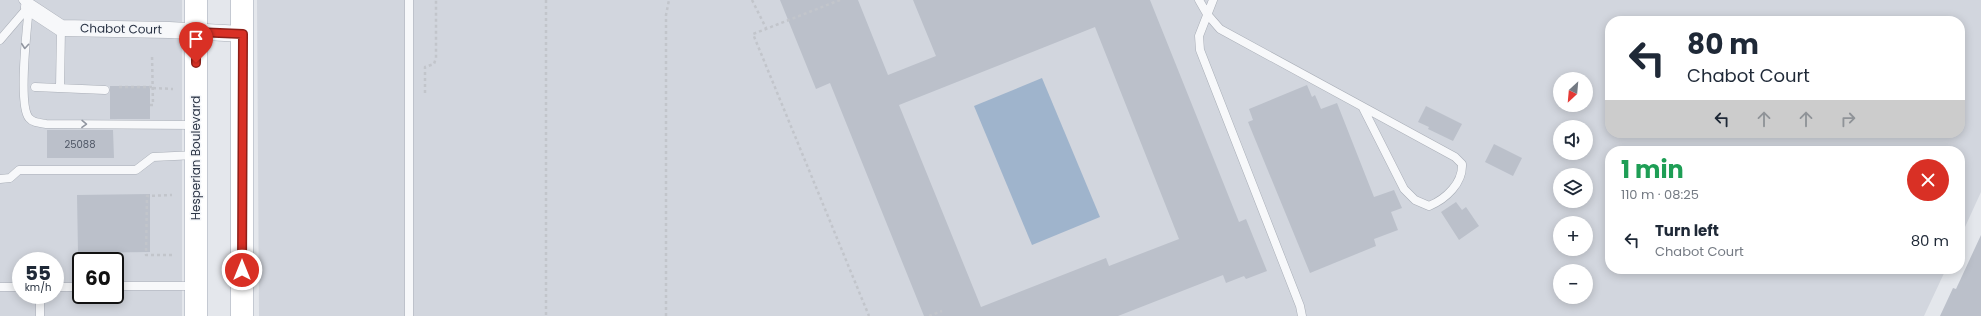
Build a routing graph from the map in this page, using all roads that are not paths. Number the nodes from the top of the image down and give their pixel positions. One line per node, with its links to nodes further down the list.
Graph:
1 (196, 0): 9 (main road, Hesperian Boulevard)
2 (242, 0): 10 (main road)
3 (408, 0): 27 (lane)
4 (1199, 0): 7 (lane)
5 (1213, 0): 7 (lane)
6 (28, 2): 8 (street); 11 (lane); 16 (lane, one-way to 16)
7 (1207, 14): 15 (lane); 28 (lane)
8 (61, 28): 9 (street, Chabot Court); 13 (lane)
9 (196, 32): 10 (street, Chabot Court); 16 (main road, Hesperian Boulevard)
10 (243, 34): 26 (main road)
11 (0, 40)
12 (35, 87): 13 (lane)
13 (60, 88): 14 (lane)
14 (105, 90)
15 (1363, 108): 15 (lane)
16 (197, 125): 17 (main road, Hesperian Boulevard)
17 (196, 155): 18 (lane); 20 (main road, Hesperian Boulevard)
18 (0, 178)
19 (124, 286): 20 (lane)
20 (196, 286): 25 (main road, Hesperian Boulevard)
21 (0, 287): 22 (lane)
22 (12, 287)
23 (40, 304): 24 (lane)
24 (40, 316)
25 (196, 316)
26 (242, 316)
27 (409, 316)
28 (1302, 316)

